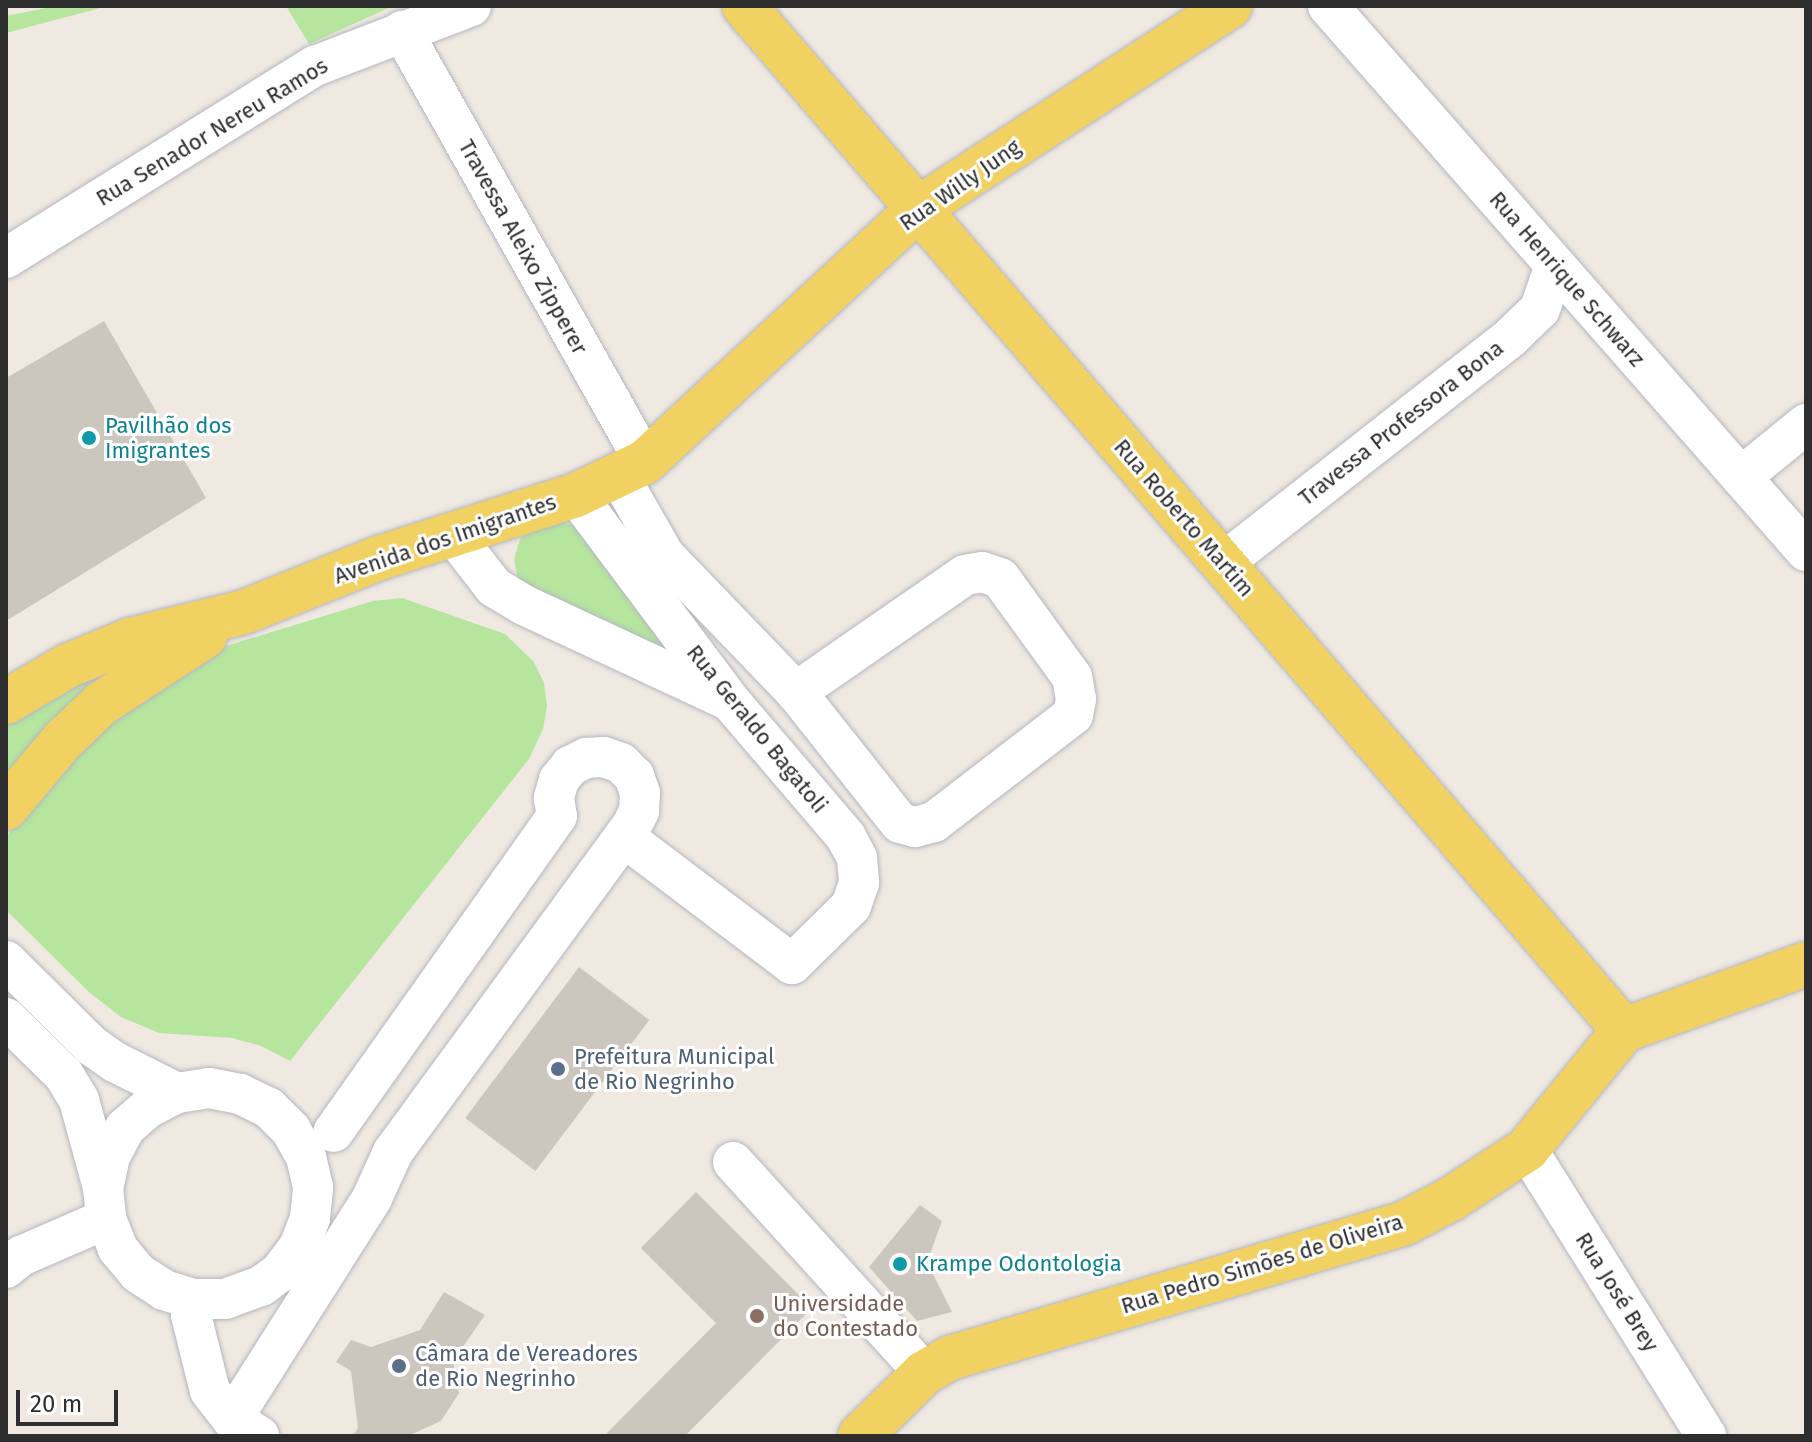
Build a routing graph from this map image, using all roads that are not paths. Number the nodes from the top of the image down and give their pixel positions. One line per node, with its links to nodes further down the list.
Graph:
1 (471, 6): 5 (street, Rua Senador Nereu Ramos)
2 (744, 6): 6 (main road, Rua Roberto Martim)
3 (1230, 6): 6 (main road, Rua Willy Jung)
4 (1328, 6): 8 (street, Rua Henrique Schwarz)
5 (402, 31): 7 (street, Rua Senador Nereu Ramos); 10 (street, Travessa Aleixo Zipperer)
6 (919, 208): 10 (main road, Rua Willy Jung); 15 (main road, Rua Roberto Martim)
7 (6, 258)
8 (1555, 265): 11 (street, Rua Henrique Schwarz); 15 (street, Travessa Professora Bona)
9 (1806, 424): 11 (street)
10 (632, 469): 12 (main road, Avenida dos Imigrantes); 17 (street, Travessa Aleixo Zipperer)
11 (1741, 477): 14 (street, Rua Henrique Schwarz)
12 (576, 495): 13 (main road, Avenida dos Imigrantes); 18 (street, Rua Geraldo Bagatoli)
13 (452, 533): 16 (main road, Avenida dos Imigrantes); 18 (street)
14 (1806, 551)
15 (1223, 563): 25 (main road, Rua Roberto Martim)
16 (244, 612): 19 (main road, Avenida dos Imigrantes); 20 (main road, Avenida dos Imigrantes)
17 (796, 692): 17 (street, Travessa Aleixo Zipperer)
18 (730, 701): 21 (street, Rua Geraldo Bagatoli)
19 (6, 702)
20 (6, 808)
21 (624, 837): 28 (street); 30 (street)
22 (6, 961): 26 (street)
23 (1806, 964): 25 (main road)
24 (6, 1018): 32 (street)
25 (1624, 1030): 29 (main road, Rua Pedro Simões de Oliveira)
26 (177, 1093): 27 (street); 32 (street)
27 (291, 1130): 28 (street); 35 (street)
28 (333, 1132): 30 (street)
29 (1527, 1149): 37 (main road, Rua Pedro Simões de Oliveira); 40 (street, Rua José Brey)
30 (393, 1152): 34 (street)
31 (733, 1162): 37 (street)
32 (104, 1203): 33 (street); 36 (street)
33 (6, 1268)
34 (313, 1294): 35 (street); 38 (street)
35 (238, 1295): 36 (street)
36 (194, 1299): 38 (street)
37 (924, 1373): 39 (main road, Rua Pedro Simões de Oliveira)
38 (246, 1427)
39 (860, 1436)
40 (1706, 1436)

